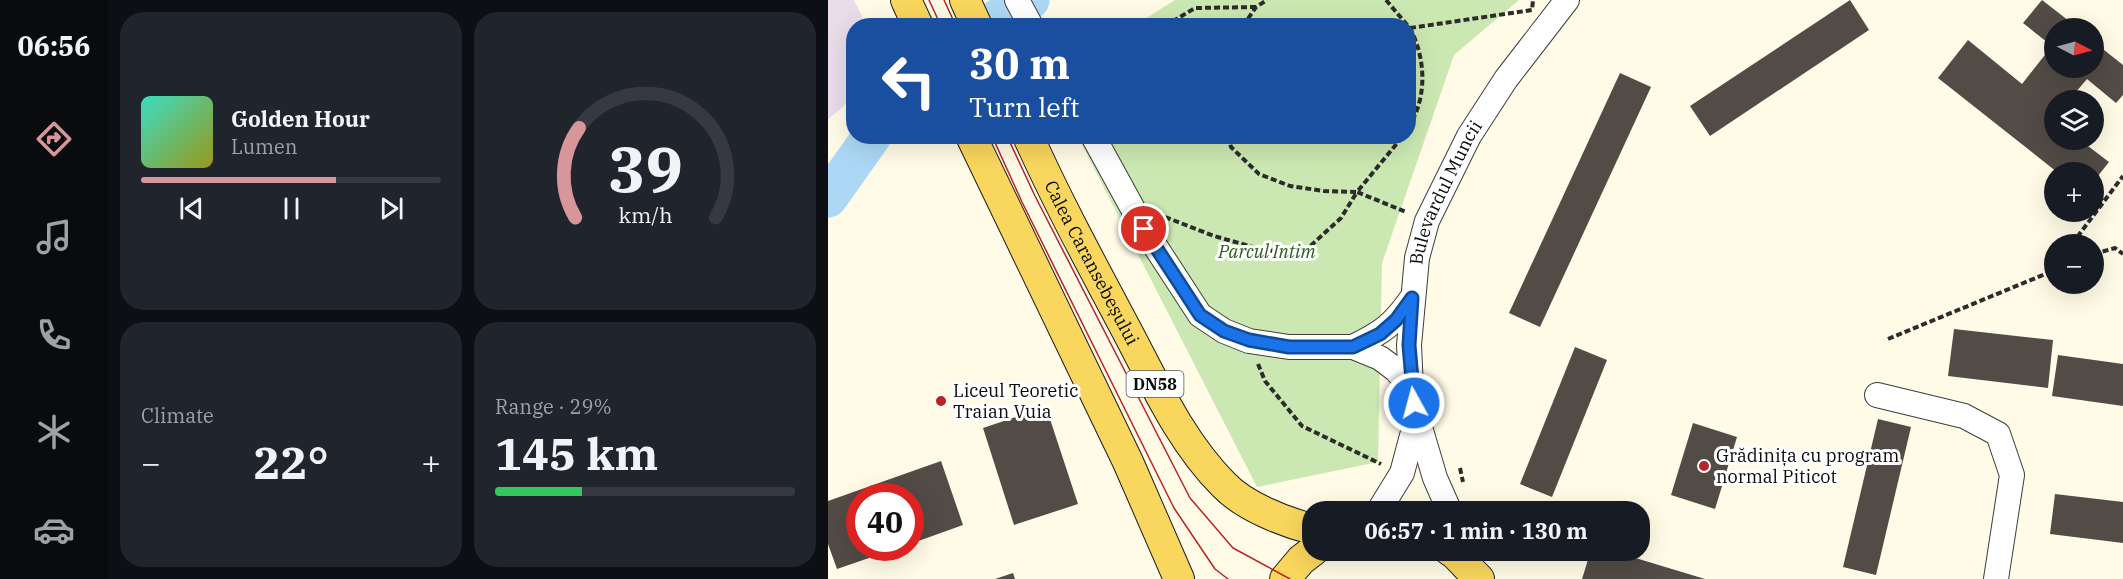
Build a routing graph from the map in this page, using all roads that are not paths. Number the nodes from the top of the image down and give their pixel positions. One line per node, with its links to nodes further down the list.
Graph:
1 (906, 0): 5 (main road)
2 (966, 0): 6 (main road)
3 (1017, 0): 7 (street)
4 (1567, 0): 11 (street, Bulevardul Muncii)
5 (914, 18)
6 (974, 18)
7 (1027, 18)
8 (975, 144): 16 (main road, DN58)
9 (1032, 144): 19 (main road, Calea Caransebeșului / DN58)
10 (1097, 144): 12 (street)
11 (1412, 298): 12 (street); 13 (street, Bulevardul Muncii)
12 (1353, 347): 13 (street)
13 (1411, 388): 15 (street, Bulevardul Muncii)
14 (1877, 395): 27 (street)
15 (1417, 417): 17 (street, Bulevardul Muncii); 18 (street, Bulevardul Muncii)
16 (1128, 462): 23 (main road, DN58); 24 (main road)
17 (1385, 501)
18 (1445, 501)
19 (1302, 526)
20 (1302, 559): 25 (main road)
21 (1460, 561): 26 (main road)
22 (1471, 561): 26 (street)
23 (1179, 579)
24 (1197, 579)
25 (1285, 579)
26 (1479, 579)
27 (1996, 579)

